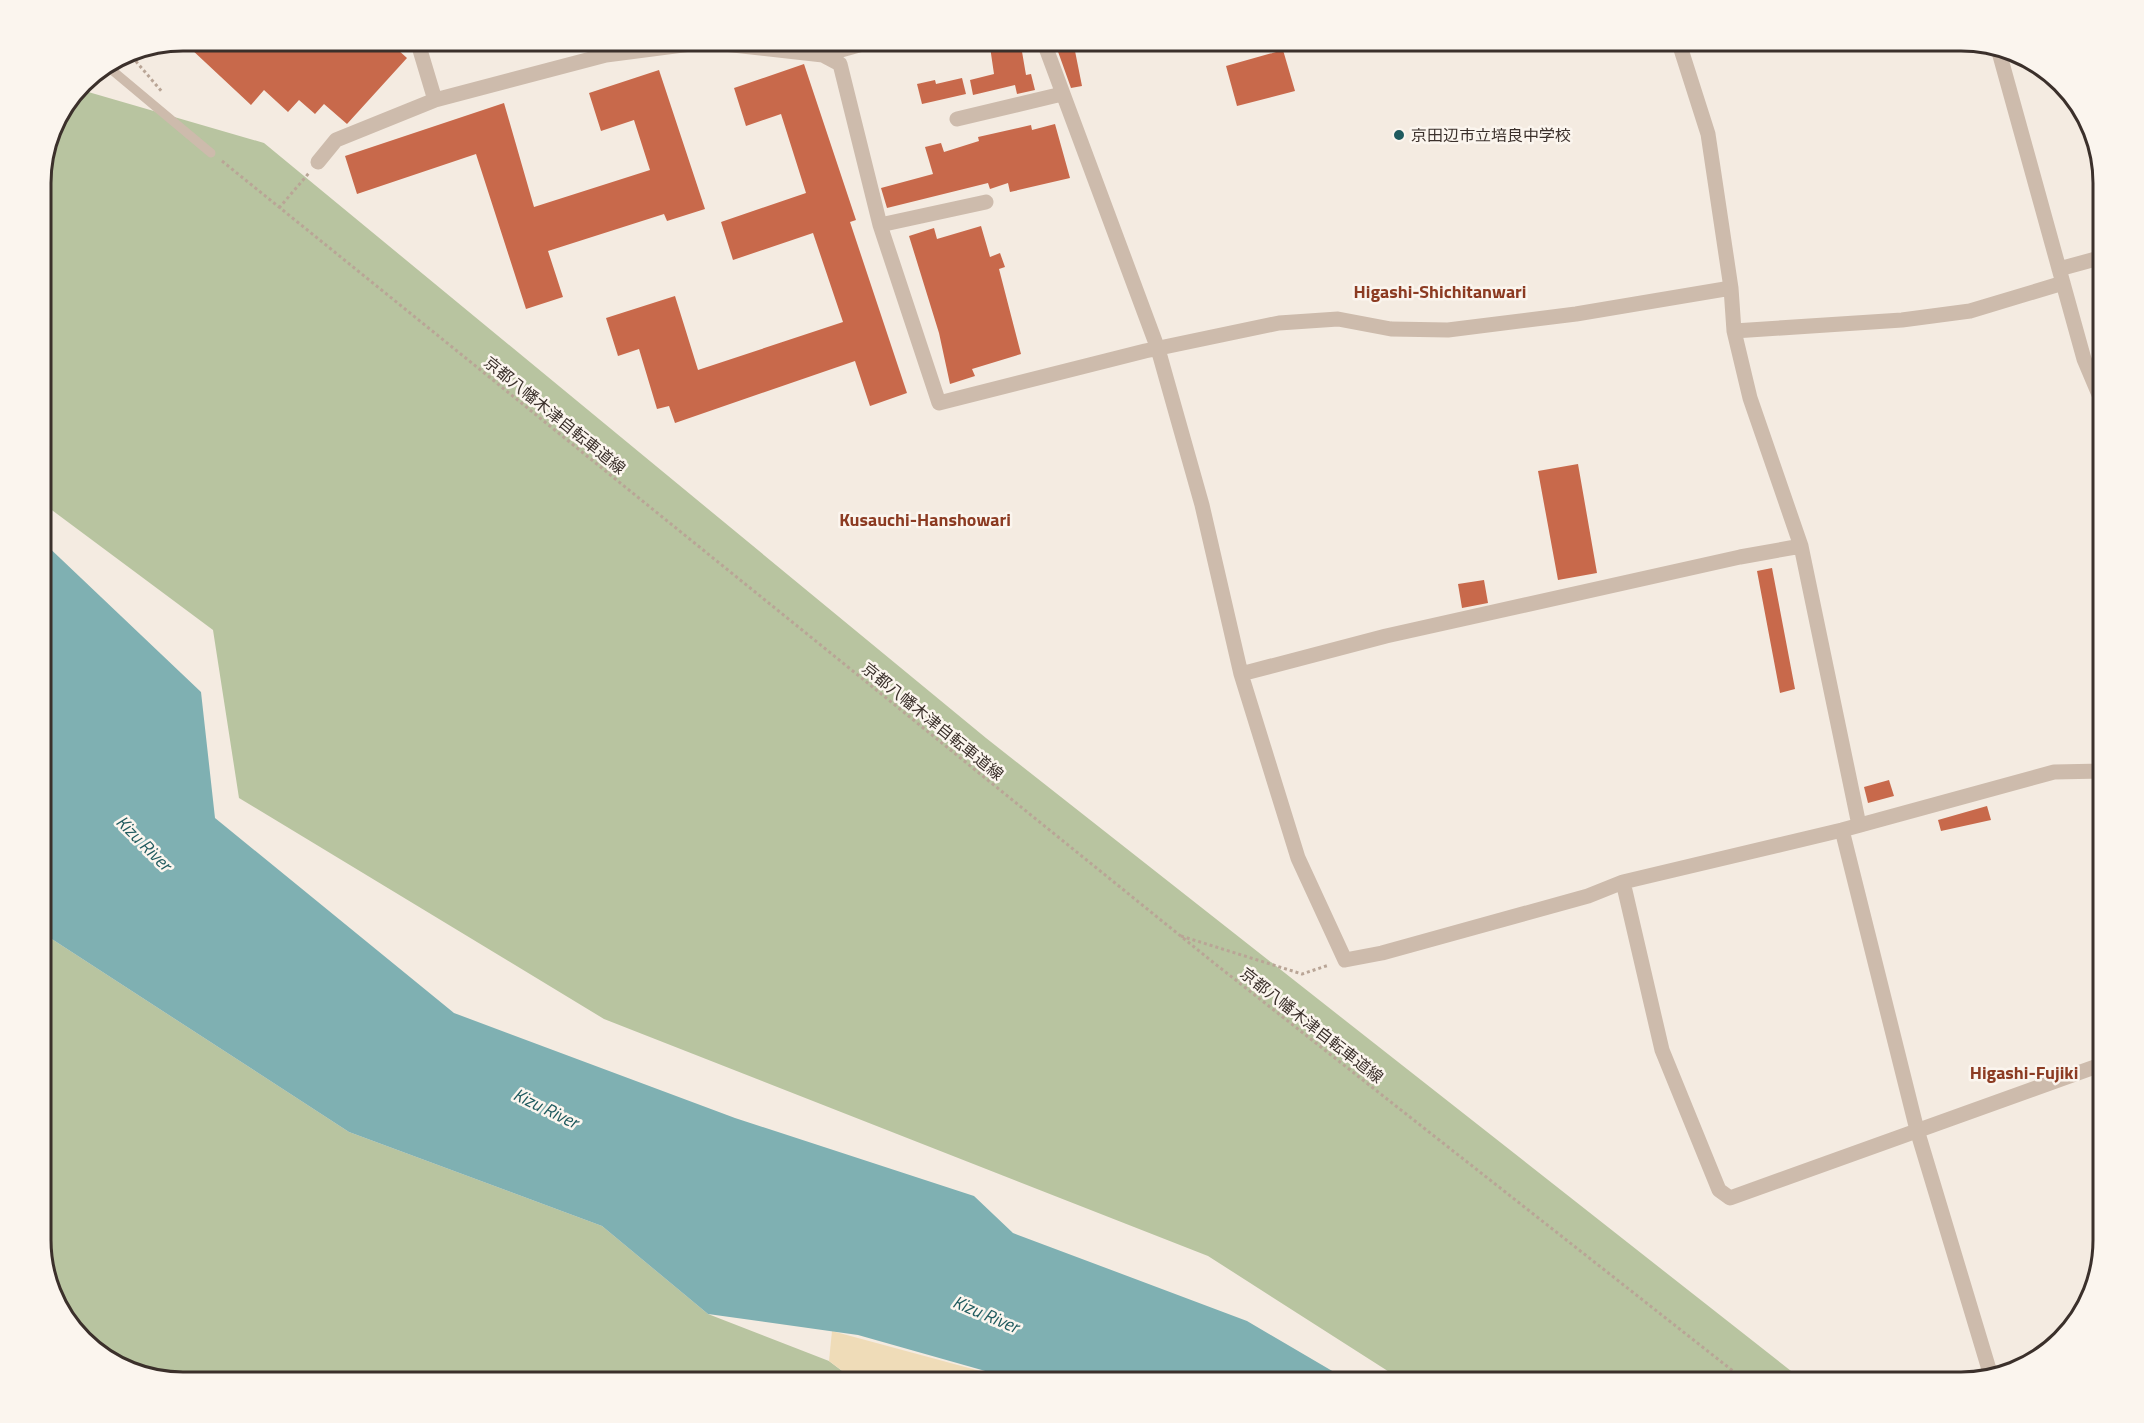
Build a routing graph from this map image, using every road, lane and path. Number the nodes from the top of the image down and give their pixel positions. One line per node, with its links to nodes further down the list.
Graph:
1 (420, 51): 13 (street)
2 (635, 51): 13 (street)
3 (790, 51): 7 (street)
4 (837, 51): 7 (street)
5 (1046, 51): 11 (street)
6 (1682, 51): 22 (street)
7 (823, 55): 19 (street)
8 (2001, 58): 21 (street)
9 (135, 60): 12 (path)
10 (113, 71): 15 (lane)
11 (1062, 94): 14 (street); 24 (street)
12 (166, 97)
13 (435, 100): 16 (street)
14 (957, 119)
15 (211, 153): 18 (path, 京都八幡木津自転車道線)
16 (318, 162): 18 (path)
17 (986, 201): 19 (street)
18 (279, 208): 32 (path, 京都八幡木津自転車道線)
19 (880, 225): 24 (street)
20 (2093, 262): 21 (street)
21 (2061, 276): 23 (street); 25 (street)
22 (1731, 288): 23 (street); 24 (street)
23 (1734, 331): 26 (street)
24 (1158, 349): 27 (street)
25 (2093, 380)
26 (1802, 546): 27 (street); 29 (street)
27 (1241, 674): 33 (street)
28 (2093, 771): 29 (street)
29 (1859, 825): 30 (street)
30 (1842, 830): 31 (street); 35 (street)
31 (1623, 882): 33 (street); 35 (street)
32 (1180, 935): 33 (path); 37 (path, 京都八幡木津自転車道線)
33 (1345, 960)
34 (2093, 1068): 35 (street)
35 (1917, 1130): 36 (street)
36 (1988, 1369)
37 (1733, 1372)

